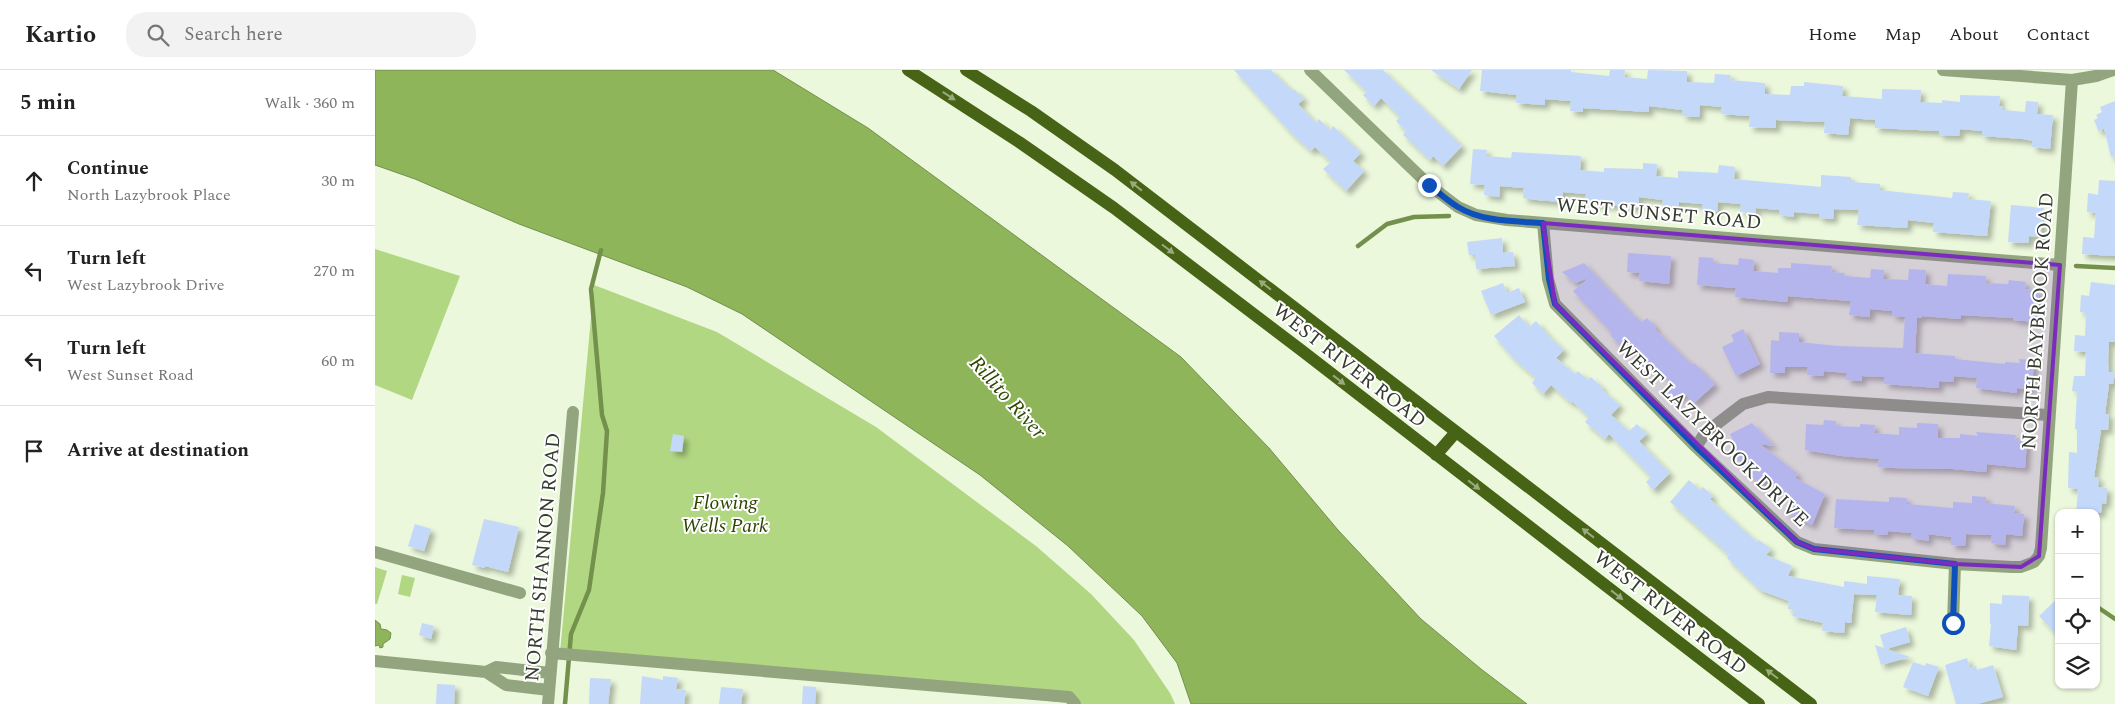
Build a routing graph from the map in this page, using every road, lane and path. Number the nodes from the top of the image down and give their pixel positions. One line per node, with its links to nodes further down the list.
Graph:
1 (908, 70): 13 (main road, WEST RIVER ROAD, one-way to 13)
2 (966, 70): 11 (main road, WEST RIVER ROAD, one-way to 2)
3 (1310, 70): 7 (street, WEST SUNSET ROAD)
4 (1943, 70): 6 (street)
5 (2113, 70): 6 (street)
6 (2072, 80): 8 (street, NORTH BAYBROOK ROAD)
7 (1543, 223): 8 (street, WEST SUNSET ROAD); 12 (street, WEST LAZYBROOK DRIVE)
8 (2060, 265): 10 (street, NORTH BAYBROOK ROAD)
9 (573, 412): 19 (street, NORTH SHANNON ROAD)
10 (2049, 415): 12 (street); 16 (street, NORTH BAYBROOK ROAD)
11 (1456, 432): 13 (main road); 27 (main road, WEST RIVER ROAD, one-way to 11)
12 (1696, 447): 15 (street, WEST LAZYBROOK DRIVE)
13 (1436, 455): 26 (main road, WEST RIVER ROAD, one-way to 26)
14 (375, 552): 17 (street)
15 (1955, 564): 16 (street, WEST LAZYBROOK DRIVE); 18 (street)
16 (2037, 566)
17 (520, 593)
18 (1953, 623)
19 (551, 654): 22 (street, NORTH SHANNON ROAD); 25 (street)
20 (375, 662): 21 (street)
21 (487, 672): 22 (street); 23 (street)
22 (550, 673): 23 (street, NORTH SHANNON ROAD)
23 (549, 690): 24 (street, NORTH SHANNON ROAD)
24 (548, 704)
25 (1075, 704)
26 (1759, 704)
27 (1811, 704)

